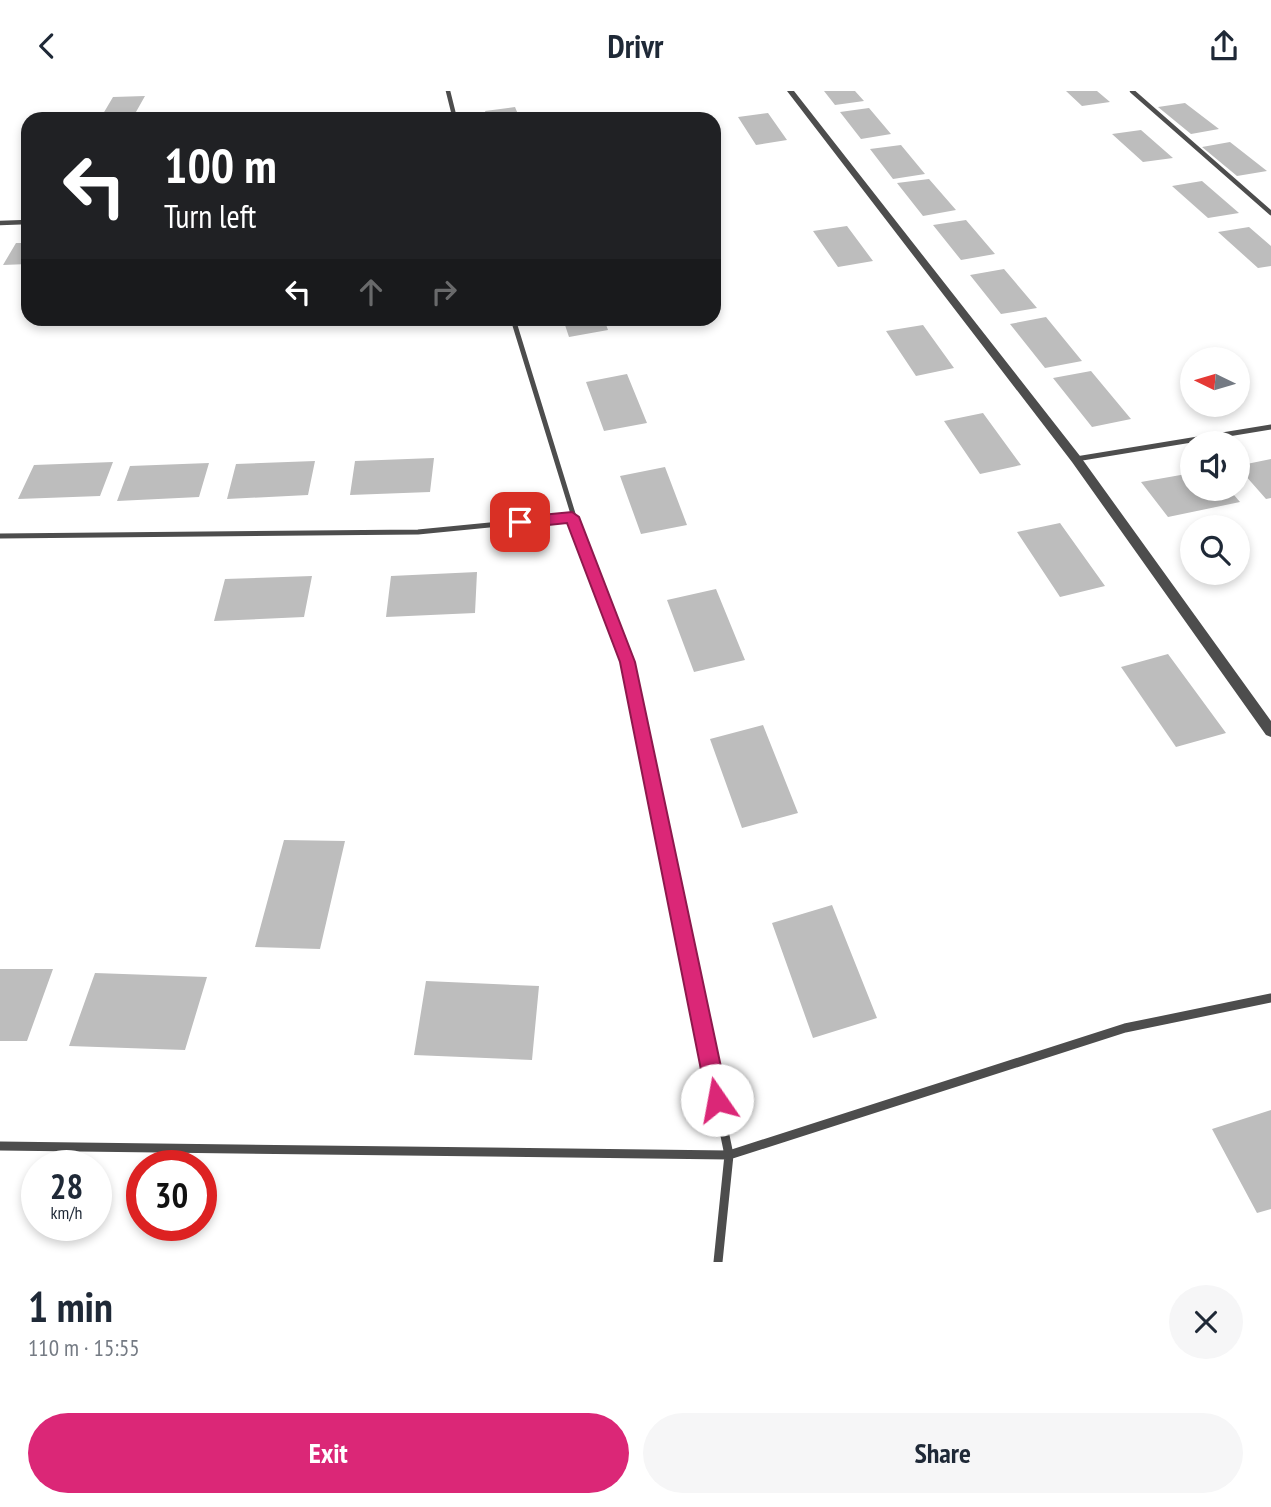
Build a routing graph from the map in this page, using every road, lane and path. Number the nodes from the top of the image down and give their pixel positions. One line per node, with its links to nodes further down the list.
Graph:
1 (448, 91): 4 (street)
2 (790, 91): 10 (street)
3 (1132, 91): 5 (street)
4 (454, 112)
5 (1271, 213)
6 (21, 222): 7 (street)
7 (0, 223)
8 (515, 326): 11 (street)
9 (1271, 427): 10 (street)
10 (1076, 460): 13 (street)
11 (572, 517): 12 (street); 16 (street)
12 (0, 536)
13 (1271, 731)
14 (1271, 998): 16 (street)
15 (0, 1146): 16 (street)
16 (729, 1155): 17 (street)
17 (718, 1262)

